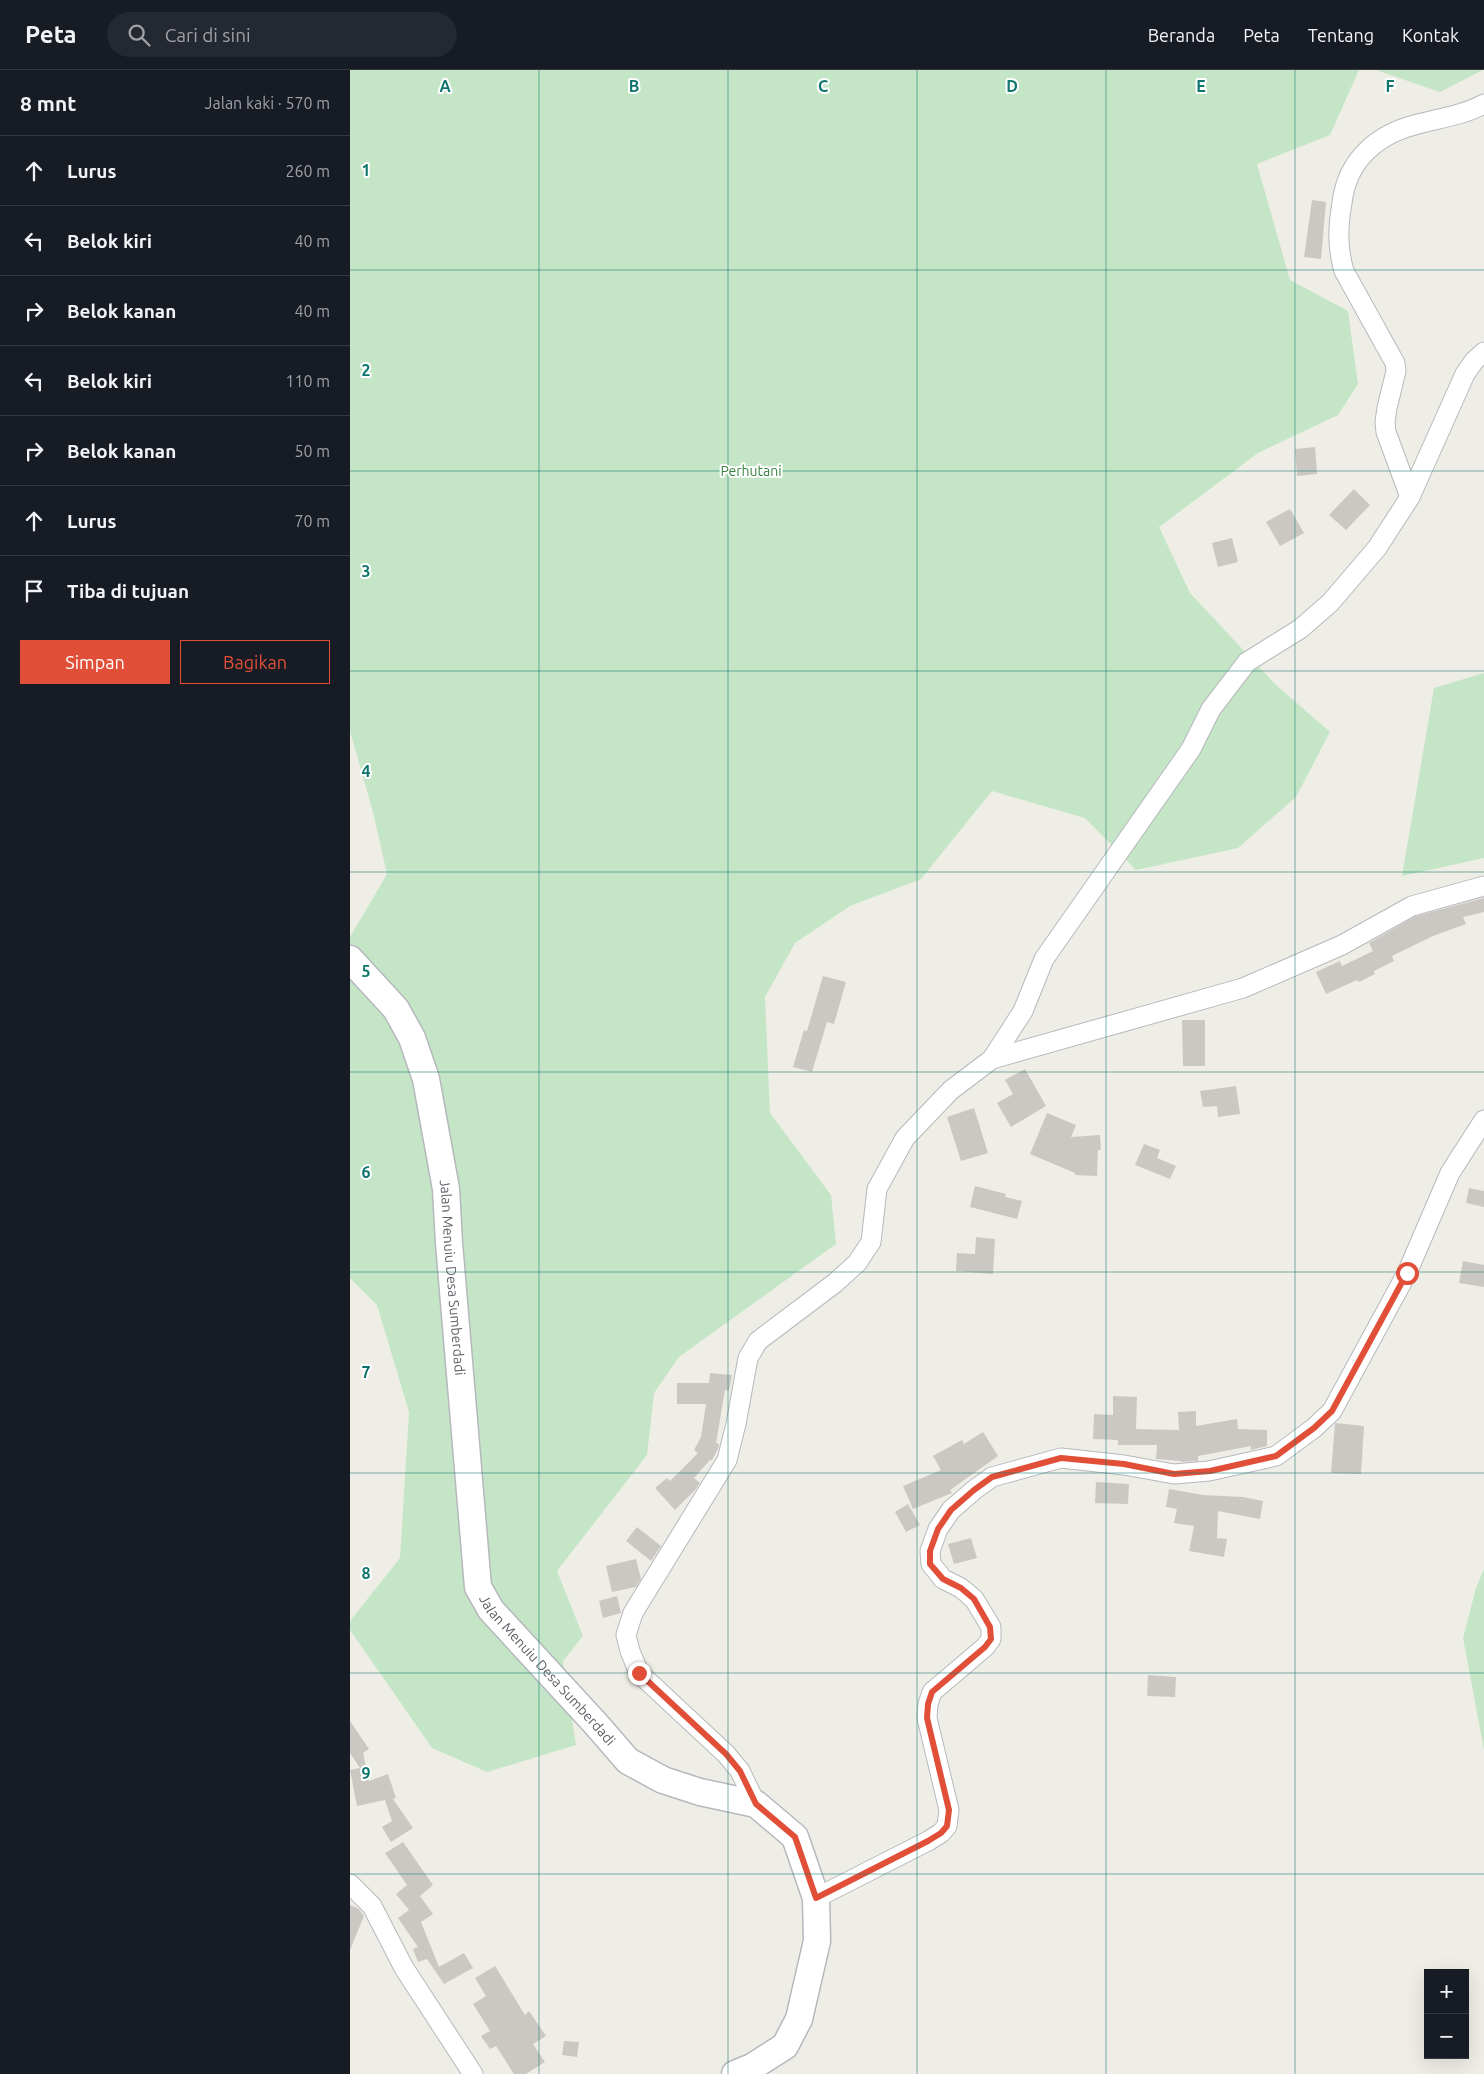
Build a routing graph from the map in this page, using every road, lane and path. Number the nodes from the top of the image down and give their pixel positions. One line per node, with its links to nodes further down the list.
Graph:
1 (1484, 104): 3 (street)
2 (1484, 352): 3 (street)
3 (1410, 498): 6 (street)
4 (1484, 886): 6 (street)
5 (350, 959): 8 (street, Jalan Menuiu Desa Sumberdadi)
6 (992, 1059): 8 (street)
7 (1484, 1120): 10 (street)
8 (756, 1804): 10 (street, Jalan Menuiu Desa Sumberdadi)
9 (350, 1884): 11 (street)
10 (816, 1898): 12 (street, Jalan Menuiu Desa Sumberdadi)
11 (469, 2073)
12 (735, 2074)

